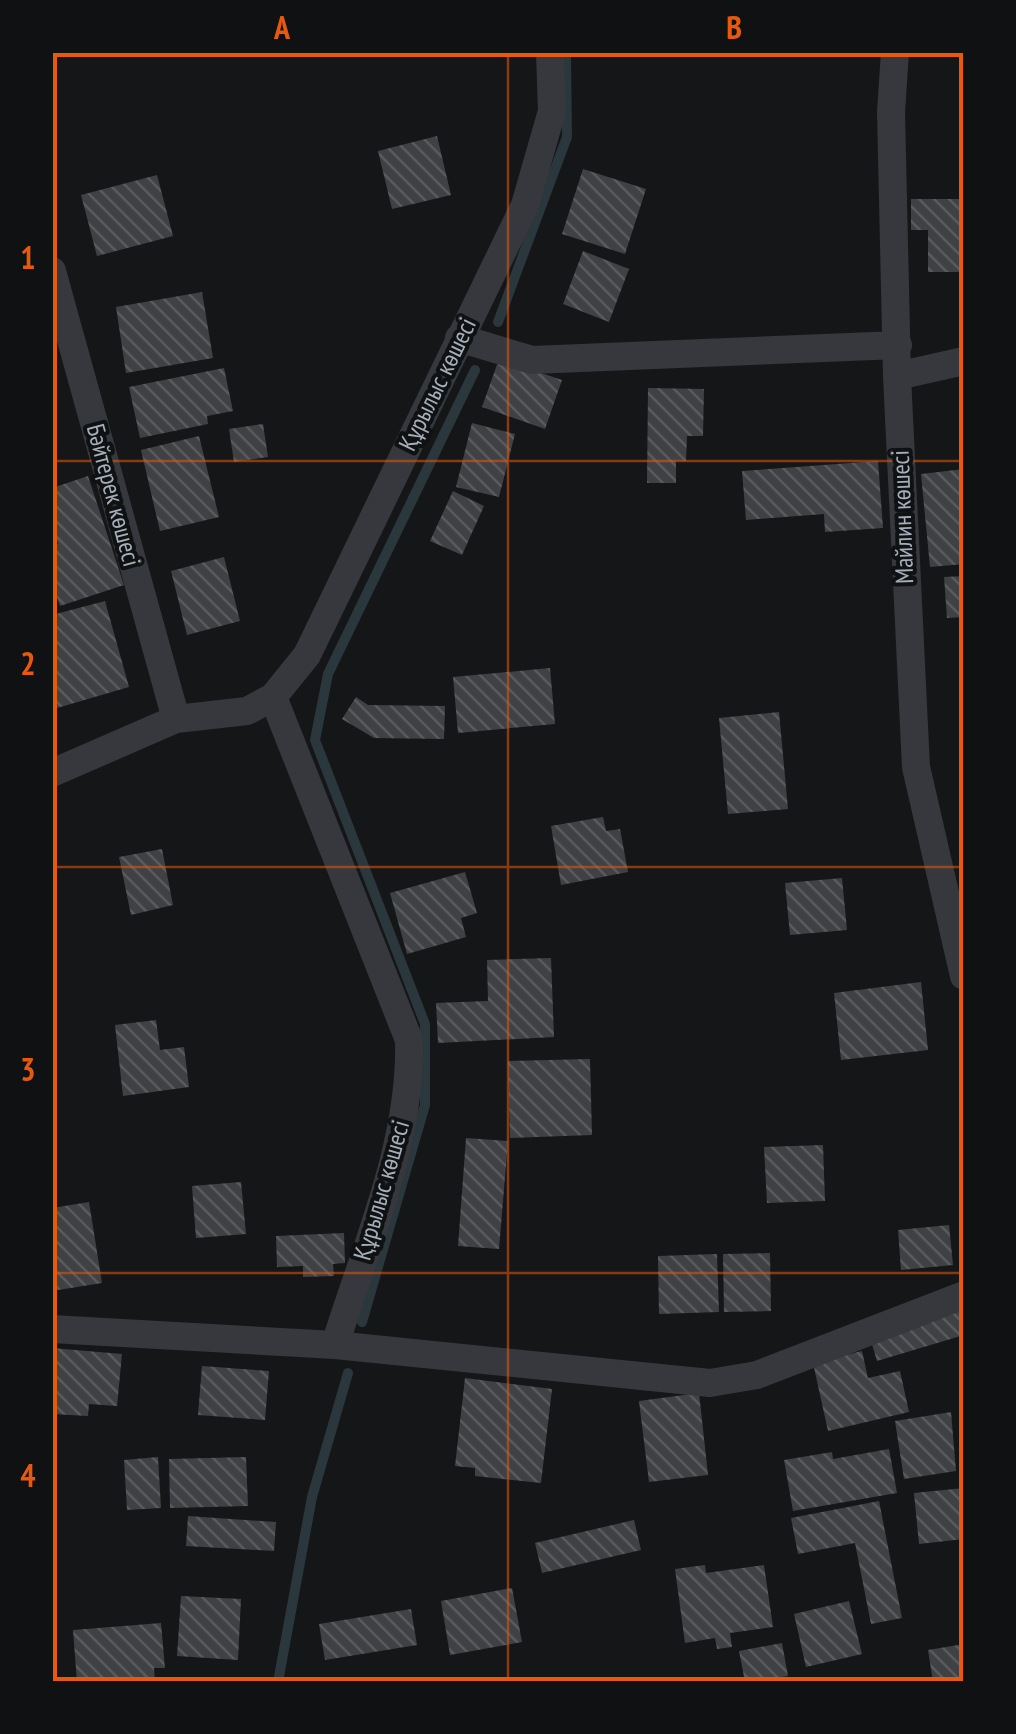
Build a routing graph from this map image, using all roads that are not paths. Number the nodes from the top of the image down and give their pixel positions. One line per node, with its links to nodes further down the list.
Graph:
1 (550, 52): 4 (street, Құрылыс көшесі)
2 (894, 52): 5 (street, Майлин көшесі)
3 (52, 271): 9 (street, Бәйтерек көшесі)
4 (458, 338): 5 (street); 8 (street, Құрылыс көшесі)
5 (898, 346): 7 (street, Майлин көшесі)
6 (964, 361): 7 (street)
7 (897, 376): 11 (street, Майлин көшесі)
8 (273, 698): 9 (street); 14 (street, Құрылыс көшесі)
9 (176, 718): 10 (street)
10 (52, 774)
11 (964, 976)
12 (964, 1296): 14 (street)
13 (52, 1330): 14 (street)
14 (335, 1345)

